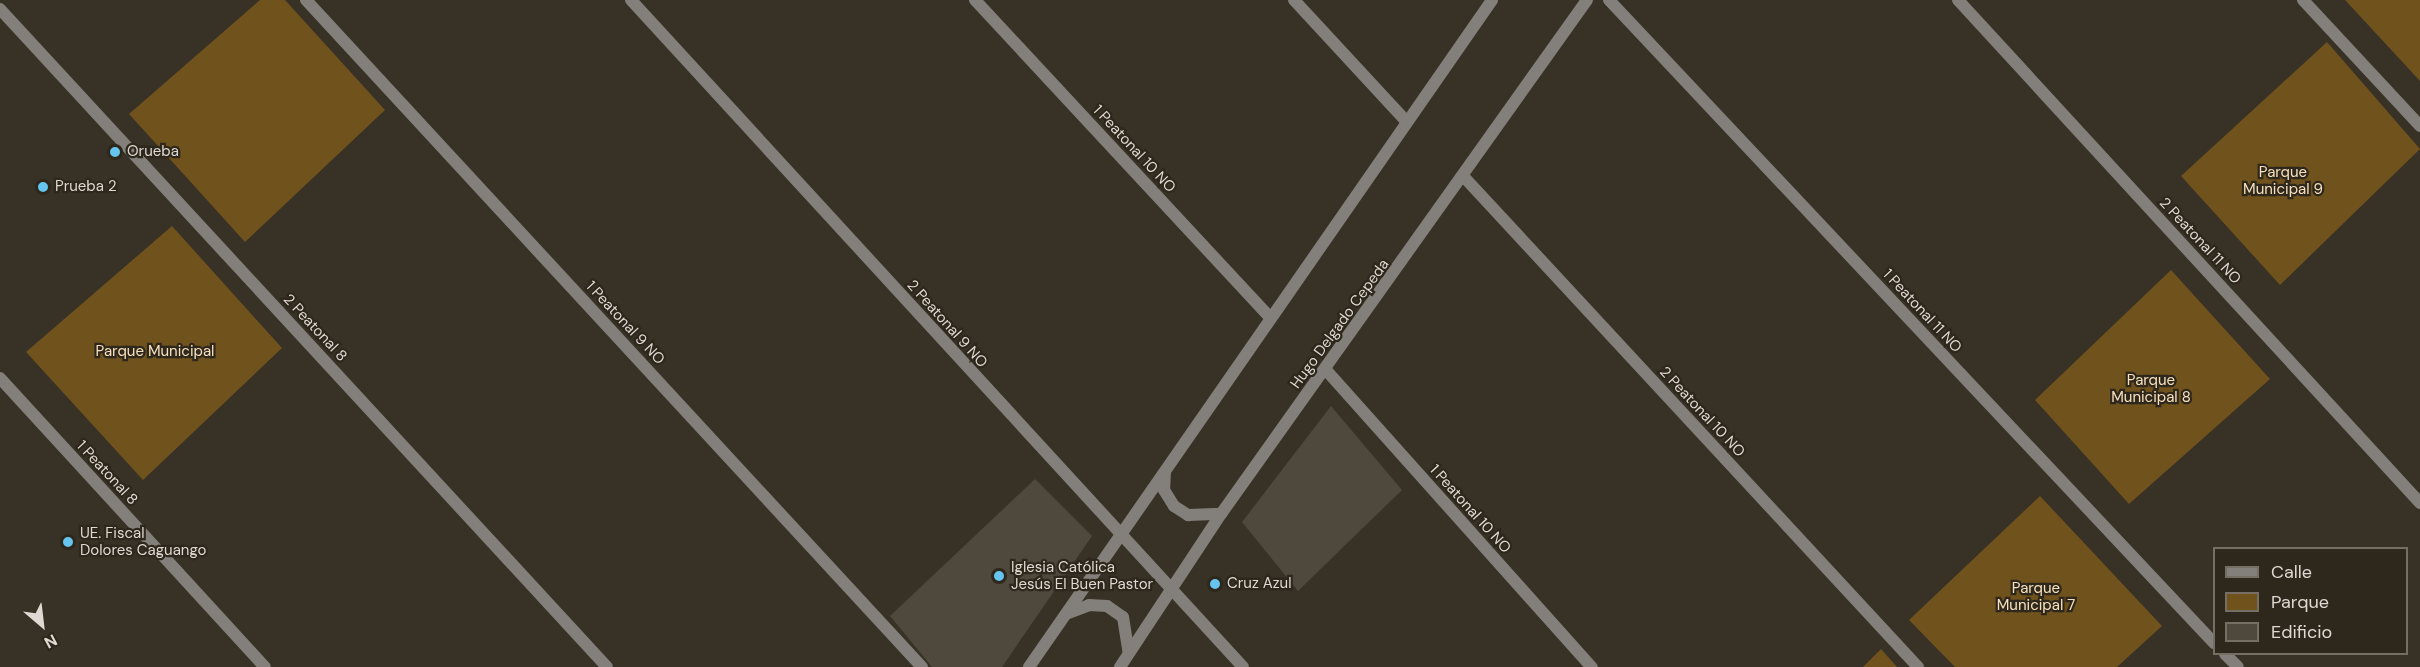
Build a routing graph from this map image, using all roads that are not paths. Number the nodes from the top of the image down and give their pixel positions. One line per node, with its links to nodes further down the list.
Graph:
1 (306, 0): 28 (street, 1 Peatonal 9 NO)
2 (631, 0): 20 (street, 2 Peatonal 9 NO)
3 (975, 0): 14 (street, 1 Peatonal 10 NO)
4 (1294, 0): 11 (street)
5 (1492, 0): 11 (street)
6 (1587, 0): 13 (street, Hugo Delgado Cepeda)
7 (1609, 0): 23 (street, 1 Peatonal 11 NO)
8 (1958, 0): 18 (street, 2 Peatonal 11 NO)
9 (2303, 0): 12 (street)
10 (0, 9): 27 (street, 2 Peatonal 8)
11 (1407, 122): 14 (street)
12 (2420, 126)
13 (1464, 177): 15 (street, Hugo Delgado Cepeda); 33 (street, 2 Peatonal 10 NO)
14 (1271, 318): 17 (street)
15 (1326, 370): 19 (street, Hugo Delgado Cepeda); 32 (street, 1 Peatonal 10 NO)
16 (0, 378): 26 (street, 1 Peatonal 8)
17 (1165, 470): 19 (street); 20 (street)
18 (2420, 502)
19 (1221, 514): 21 (street, Hugo Delgado Cepeda)
20 (1119, 536): 21 (street, 2 Peatonal 9 NO); 22 (street)
21 (1172, 590): 24 (street, Hugo Delgado Cepeda); 31 (street, 2 Peatonal 9 NO)
22 (1065, 614): 24 (street); 29 (street)
23 (2213, 641)
24 (1129, 654): 30 (street, Hugo Delgado Cepeda)
25 (2226, 655): 34 (street)
26 (265, 667)
27 (608, 667)
28 (922, 667)
29 (1029, 667)
30 (1120, 667)
31 (1243, 667)
32 (1592, 667)
33 (1918, 667)
34 (2238, 667)

